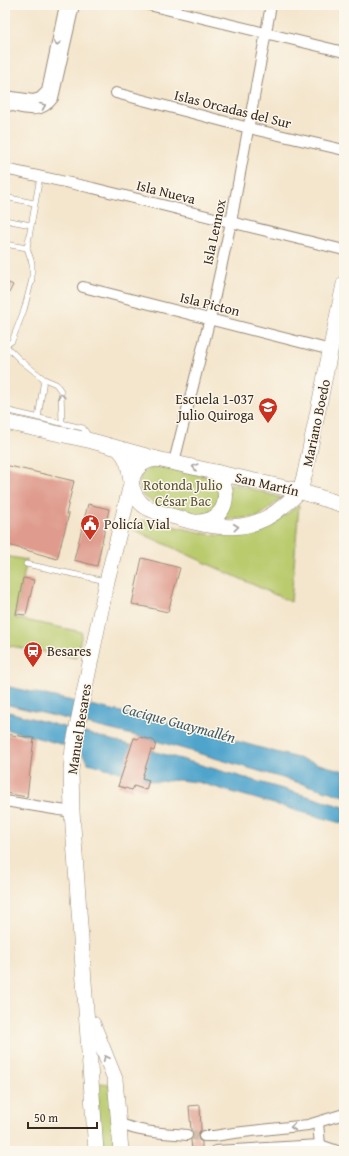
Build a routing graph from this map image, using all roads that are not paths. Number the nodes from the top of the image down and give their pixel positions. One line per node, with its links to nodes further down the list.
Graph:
1 (65, 5): 9 (street, one-way to 9)
2 (74, 5): 10 (street, one-way to 2)
3 (149, 5): 5 (street)
4 (271, 5): 6 (street, Isla Lennox)
5 (171, 8): 6 (street)
6 (266, 34): 7 (street); 11 (street, Isla Lennox)
7 (344, 52)
8 (116, 93): 11 (street, Islas Orcadas del Sur)
9 (5, 96)
10 (5, 104)
11 (249, 128): 12 (street, Islas Orcadas del Sur); 18 (street, Isla Lennox)
12 (344, 150)
13 (5, 169): 14 (street, Isla Nueva)
14 (40, 177): 16 (lane); 18 (street, Isla Nueva)
15 (5, 197): 16 (lane)
16 (34, 203): 19 (lane)
17 (5, 220): 19 (lane)
18 (230, 222): 22 (street, Isla Nueva); 25 (street, Isla Lennox)
19 (31, 226): 21 (lane)
20 (5, 244): 21 (lane)
21 (27, 248): 26 (lane)
22 (344, 250)
23 (83, 287): 25 (street, Isla Picton)
24 (343, 292): 27 (main road, Mariano Boedo)
25 (210, 318): 27 (street, Isla Picton); 36 (street, Isla Lennox)
26 (6, 346): 28 (lane)
27 (331, 350): 39 (main road, Mariano Boedo)
28 (44, 379): 30 (lane); 32 (lane, one-way to 28)
29 (5, 410): 30 (lane)
30 (38, 418): 32 (lane)
31 (5, 422): 33 (main road, San Martín)
32 (62, 423): 33 (lane)
33 (92, 442): 34 (main road, San Martín)
34 (119, 449): 35 (main road, San Martín); 38 (main road)
35 (157, 459): 36 (main road, San Martín); 38 (main road)
36 (174, 462): 37 (main road, San Martín, one-way to 36)
37 (216, 472): 39 (main road, San Martín); 42 (main road)
38 (131, 482): 41 (main road); 43 (main road, Manuel Besares)
39 (299, 492): 40 (main road, San Martín); 42 (main road, one-way to 39)
40 (344, 505)
41 (154, 511): 42 (main road); 43 (main road)
42 (192, 522)
43 (116, 546): 45 (main road, Manuel Besares)
44 (26, 564): 45 (lane)
45 (107, 581): 47 (main road, Manuel Besares)
46 (5, 801): 47 (street)
47 (72, 812): 48 (main road, Manuel Besares)
48 (86, 1004): 49 (main road, Manuel Besares, one-way to 48); 50 (main road, Manuel Besares)
49 (115, 1082): 50 (main road); 52 (main road, Manuel Besares)
50 (92, 1091): 57 (main road, Manuel Besares)
51 (344, 1114): 53 (street)
52 (119, 1123): 54 (street); 58 (main road, Manuel Besares)
53 (318, 1123): 55 (street, one-way to 55); 56 (street)
54 (188, 1135)
55 (204, 1136)
56 (320, 1145): 59 (street); 60 (street)
57 (96, 1151)
58 (121, 1151)
59 (216, 1151)
60 (337, 1151)

